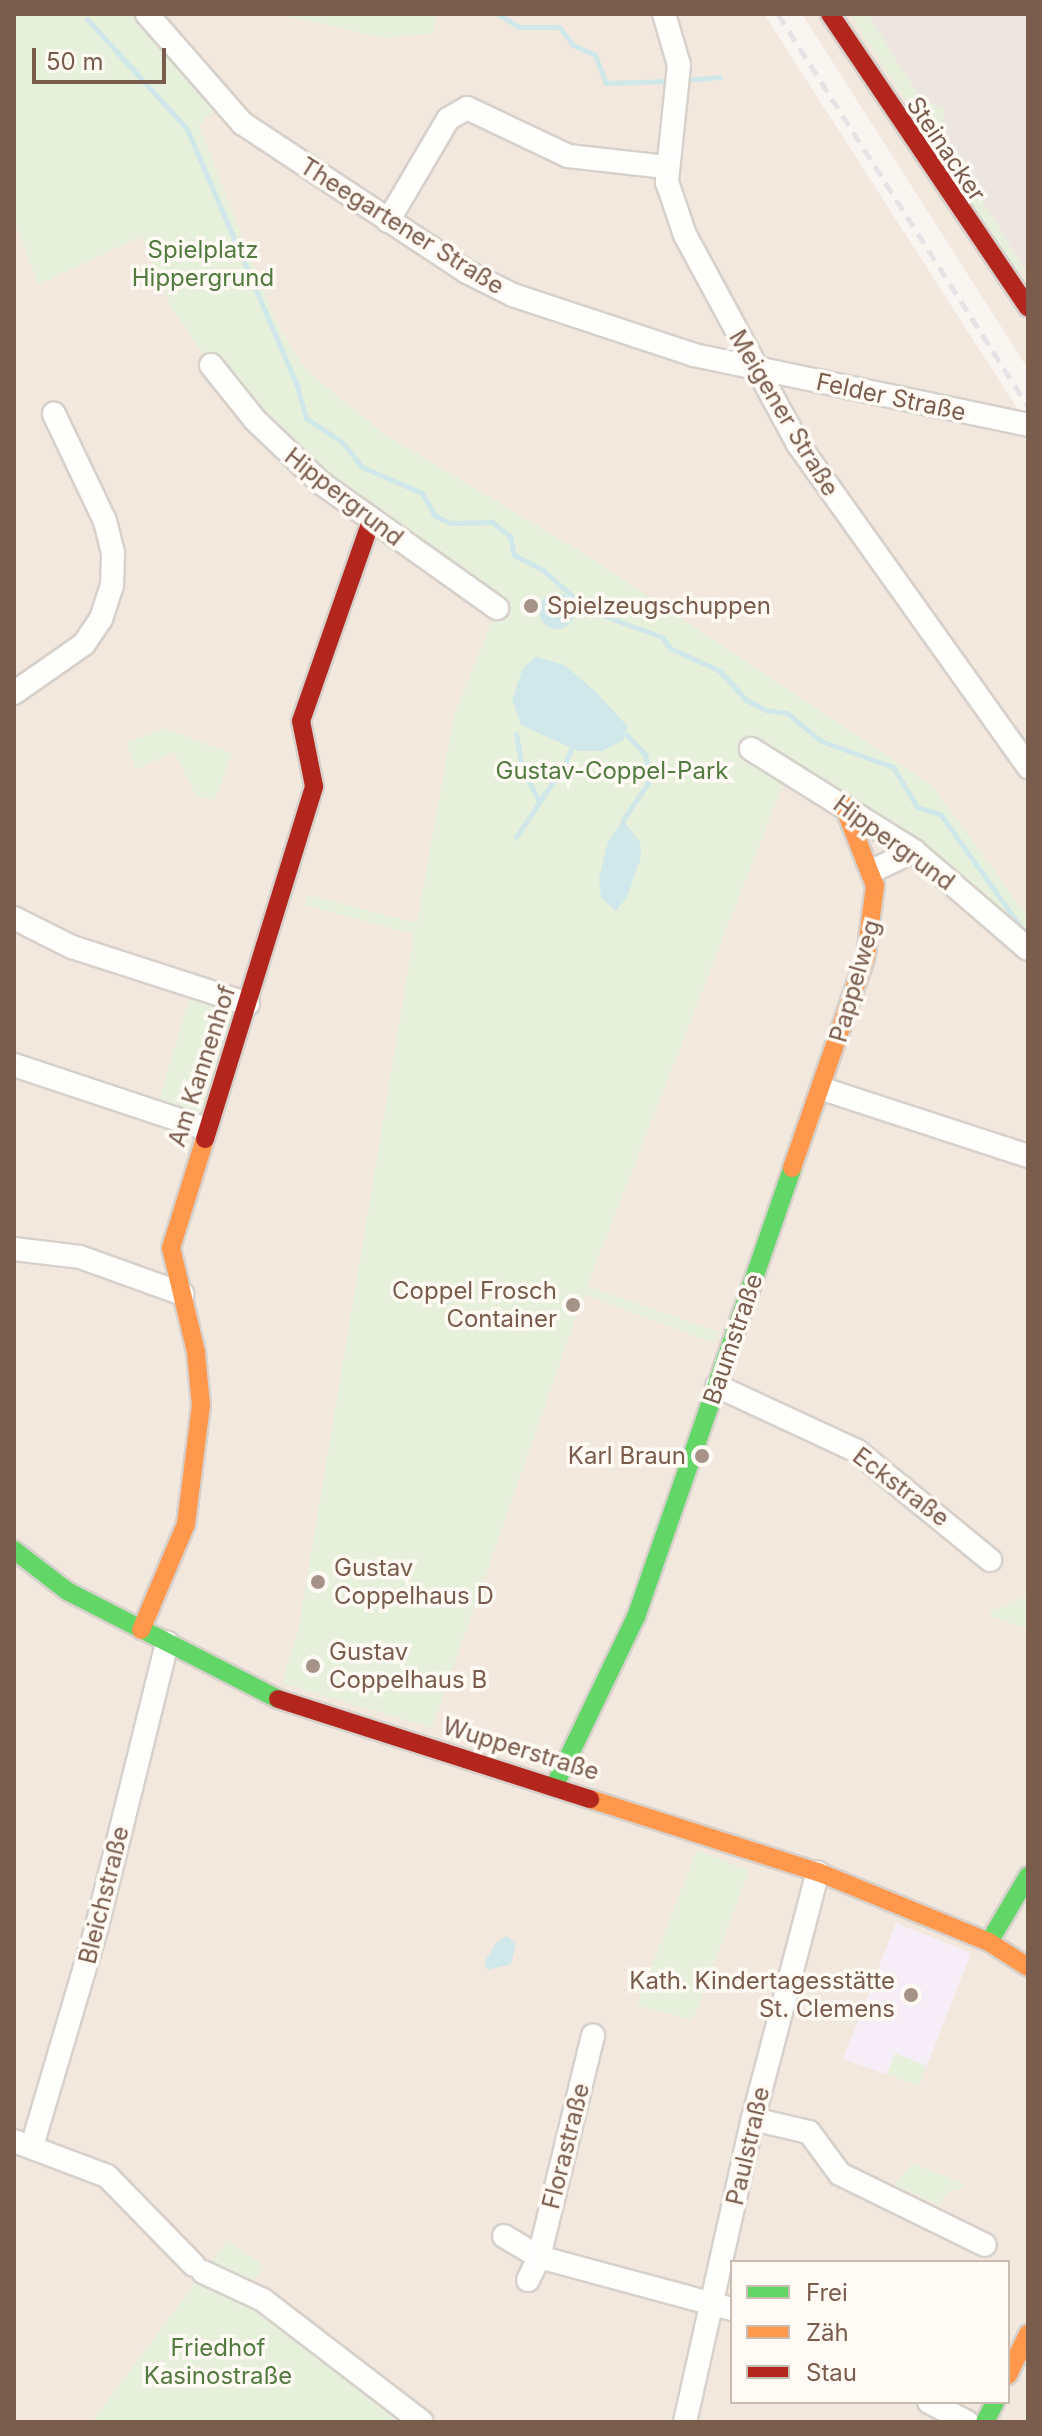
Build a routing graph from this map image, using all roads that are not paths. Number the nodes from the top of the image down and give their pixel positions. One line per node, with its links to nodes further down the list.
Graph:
1 (147, 14): 5 (street, Theegartener Straße)
2 (664, 14): 4 (street, Meigener Straße)
3 (830, 14): 6 (street, Steinacker)
4 (666, 167): 5 (street); 8 (street, Meigener Straße)
5 (388, 221): 8 (street, Theegartener Straße)
6 (1028, 307)
7 (211, 365): 11 (street, Hippergrund)
8 (753, 368): 10 (street, Felder Straße); 15 (street, Meigener Straße)
9 (54, 414): 13 (street)
10 (1028, 425)
11 (371, 521): 12 (street, Hippergrund); 21 (street, Am Kannenhof)
12 (497, 608)
13 (14, 693)
14 (751, 749): 16 (street, Hippergrund)
15 (1028, 767)
16 (843, 804): 17 (street, Hippergrund); 18 (street, Pappelweg)
17 (914, 851): 18 (street); 20 (street, Hippergrund)
18 (872, 871): 23 (street, Pappelweg)
19 (14, 918): 21 (street)
20 (1028, 949)
21 (248, 1004): 24 (street, Am Kannenhof)
22 (14, 1065): 24 (street)
23 (823, 1089): 25 (street); 28 (street, Baumstraße)
24 (206, 1129): 27 (street, Am Kannenhof)
25 (1028, 1156)
26 (14, 1249): 27 (street)
27 (183, 1294): 31 (street, Am Kannenhof)
28 (717, 1386): 30 (street, Eckstraße); 33 (street, Baumstraße)
29 (14, 1550): 31 (street, Wupperstraße)
30 (990, 1560)
31 (141, 1630): 32 (street, Wupperstraße)
32 (167, 1643): 33 (street, Wupperstraße); 40 (street, Bleichstraße)
33 (555, 1785): 34 (street, Wupperstraße)
34 (818, 1872): 36 (street, Wupperstraße); 39 (street, Paulstraße)
35 (1028, 1876): 36 (street)
36 (989, 1942): 37 (street, Wupperstraße)
37 (1028, 1967)
38 (593, 2035): 43 (street, Florastraße)
39 (753, 2119): 42 (street); 45 (street, Paulstraße)
40 (23, 2143): 50 (street)
41 (504, 2236): 43 (street)
42 (985, 2245)
43 (539, 2257): 44 (street, Florastraße); 45 (street)
44 (528, 2280)
45 (722, 2306): 51 (street, Paulstraße)
46 (1028, 2334): 47 (street)
47 (1010, 2371)
48 (933, 2404): 52 (street)
49 (994, 2404): 53 (street)
50 (422, 2422)
51 (685, 2422)
52 (967, 2422)
53 (985, 2422)

